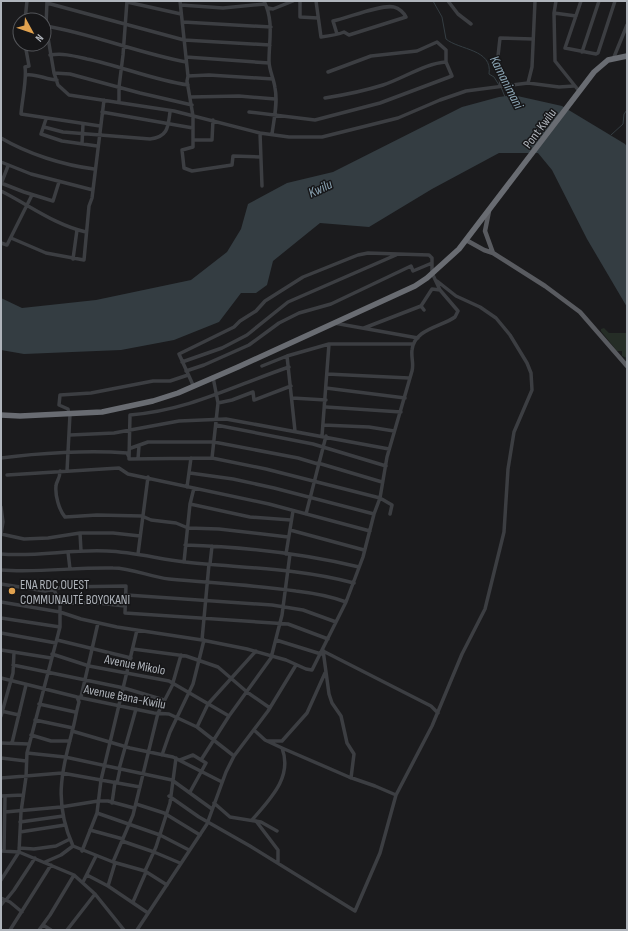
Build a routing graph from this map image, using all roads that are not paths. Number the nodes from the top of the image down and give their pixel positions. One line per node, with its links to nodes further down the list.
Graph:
1 (27, 1): 17 (street)
2 (127, 1): 20 (street); 24 (street)
3 (279, 1): 16 (street)
4 (293, 1): 16 (street)
5 (300, 1): 22 (street)
6 (316, 1): 22 (street)
7 (448, 1): 25 (street)
8 (535, 1): 30 (street)
9 (556, 1): 19 (street)
10 (581, 1): 21 (street)
11 (599, 1): 36 (street)
12 (616, 1): 36 (street)
13 (47, 2): 18 (street); 24 (street)
14 (181, 3): 15 (street); 20 (street)
15 (266, 4): 16 (street); 28 (street)
16 (280, 5)
17 (26, 12)
18 (46, 12)
19 (554, 13): 21 (street); 54 (street)
20 (182, 14): 23 (street)
21 (576, 16): 36 (street)
22 (318, 18): 29 (street)
23 (183, 22): 28 (street); 31 (street)
24 (125, 24): 31 (street); 33 (street)
25 (471, 24)
26 (627, 25): 40 (street)
27 (52, 27): 33 (street)
28 (271, 27): 32 (street)
29 (337, 34): 29 (street)
30 (533, 39): 51 (street); 53 (street)
31 (184, 40): 32 (street); 39 (street)
32 (270, 45): 43 (street)
33 (124, 46): 41 (street); 44 (street)
34 (26, 52): 47 (street)
35 (49, 52): 37 (street)
36 (582, 52)
37 (50, 55): 44 (street); 46 (street)
38 (627, 56): 40 (highway)
39 (186, 57): 41 (street); 43 (street)
40 (614, 57): 56 (highway, Pont Kwilu)
41 (186, 62): 48 (street)
42 (446, 62): 45 (street); 58 (street); 67 (street)
43 (269, 63): 49 (street)
44 (121, 68): 52 (street); 55 (street)
45 (328, 72)
46 (54, 73): 50 (street); 55 (street)
47 (26, 76): 50 (street); 68 (street)
48 (188, 76): 49 (street); 52 (street)
49 (273, 79): 59 (street)
50 (56, 80): 60 (street)
51 (528, 83): 53 (street); 54 (street)
52 (188, 84): 57 (street)
53 (501, 86): 77 (street)
54 (574, 86): 56 (street)
55 (119, 88): 61 (street); 62 (street)
56 (579, 91): 94 (highway, Pont Kwilu)
57 (191, 97): 59 (street); 62 (street)
58 (325, 98)
59 (275, 99): 67 (street)
60 (104, 100): 61 (street); 63 (street)
61 (120, 101): 64 (street)
62 (192, 104): 66 (street)
63 (102, 112): 70 (street); 72 (street)
64 (170, 112): 66 (street); 70 (street)
65 (249, 112): 67 (street)
66 (193, 116): 69 (street); 74 (street)
67 (274, 116): 77 (street)
68 (46, 119): 71 (street); 73 (street)
69 (213, 120): 76 (street); 80 (street)
70 (168, 123): 74 (street); 78 (street)
71 (84, 124): 72 (street); 75 (street)
72 (100, 126): 78 (street)
73 (44, 127): 75 (street); 81 (street)
74 (193, 128): 80 (street)
75 (83, 133): 78 (street); 81 (street)
76 (260, 133): 77 (street); 83 (street)
77 (272, 134)
78 (99, 135): 82 (street)
79 (1, 138): 86 (street)
80 (193, 140): 83 (street)
81 (82, 144): 82 (street)
82 (97, 146): 86 (street)
83 (260, 157): 89 (street)
84 (1, 162): 85 (street)
85 (8, 166): 87 (street); 88 (street)
86 (94, 169): 90 (street)
87 (59, 182): 90 (street); 92 (street)
88 (1, 183): 92 (street)
89 (262, 186)
90 (93, 190): 96 (street)
91 (1, 191): 93 (street)
92 (32, 195): 93 (street)
93 (27, 205): 95 (street); 97 (street)
94 (489, 210): 98 (highway, Pont Kwilu); 100 (main road)
95 (77, 230): 96 (street); 102 (street)
96 (86, 232): 102 (street)
97 (11, 238): 99 (street); 102 (street)
98 (466, 240): 100 (main road); 104 (highway, Pont Kwilu)
99 (1, 243)
100 (493, 253): 116 (main road)
101 (398, 254): 103 (street); 114 (street); 114 (street)
102 (73, 259)
103 (432, 263): 104 (street); 118 (street)
104 (434, 276): 105 (street); 108 (highway, Pont Kwilu); 258 (street)
105 (440, 290): 106 (street); 110 (street)
106 (421, 306): 107 (street); 109 (street)
107 (424, 310)
108 (334, 323): 109 (street); 121 (highway, Pont Kwilu)
109 (364, 328): 110 (street)
110 (418, 338): 112 (street)
111 (329, 344): 112 (street); 113 (street); 119 (street)
112 (413, 344): 122 (street)
113 (287, 356): 115 (street); 117 (street)
114 (182, 362): 118 (street)
115 (262, 366)
116 (627, 366)
117 (289, 367): 124 (street); 126 (street)
118 (186, 371): 120 (street)
119 (327, 374): 122 (street); 125 (street)
120 (188, 376): 123 (street); 133 (street)
121 (213, 377): 123 (highway, Pont Kwilu); 126 (street)
122 (409, 378): 128 (street)
123 (193, 385): 133 (highway, Pont Kwilu)
124 (291, 386): 127 (street); 130 (street)
125 (326, 388): 128 (street); 129 (street)
126 (216, 395): 130 (street); 138 (street)
127 (292, 398): 129 (street); 139 (street)
128 (405, 398): 132 (street)
129 (326, 400): 131 (street)
130 (218, 403): 135 (street)
131 (326, 407): 132 (street); 137 (street)
132 (401, 412): 140 (street)
133 (69, 415): 134 (highway, Pont Kwilu); 141 (street)
134 (1, 416)
135 (217, 419): 136 (street); 138 (street); 139 (street)
136 (216, 425): 143 (street); 145 (street)
137 (323, 425): 140 (street); 142 (street)
138 (129, 429): 141 (street); 146 (street)
139 (295, 431): 142 (street)
140 (394, 431): 147 (street)
141 (70, 435): 148 (street)
142 (324, 436): 145 (street); 147 (street)
143 (214, 442): 144 (street); 151 (street); 154 (street)
144 (139, 446): 146 (street); 153 (street)
145 (323, 447): 154 (street); 155 (street)
146 (131, 448): 152 (street)
147 (389, 449): 155 (street)
148 (69, 454): 149 (street); 152 (street); 157 (street)
149 (1, 458)
150 (190, 458): 151 (street); 153 (street); 158 (street)
151 (212, 458): 161 (street)
152 (130, 459): 153 (street)
153 (138, 459)
154 (318, 464): 161 (street); 162 (street)
155 (386, 466): 162 (street)
156 (60, 471): 157 (street); 159 (street); 173 (street)
157 (68, 471): 160 (street)
158 (190, 473): 163 (street); 165 (street)
159 (7, 475)
160 (148, 477): 163 (street); 173 (street)
161 (314, 481): 165 (street); 166 (street)
162 (382, 482): 166 (street)
163 (187, 487): 164 (street)
164 (194, 488): 167 (street); 169 (street)
165 (310, 497): 170 (street); 171 (street)
166 (380, 498): 171 (street); 172 (street)
167 (190, 504): 174 (street); 175 (street)
168 (1, 508): 179 (street)
169 (293, 511): 170 (street); 174 (street)
170 (306, 514): 177 (street)
171 (374, 514): 177 (street)
172 (390, 514)
173 (142, 516): 175 (street); 180 (street)
174 (291, 520): 176 (street)
175 (188, 528): 181 (street); 182 (street)
176 (290, 530): 181 (street); 184 (street)
177 (370, 531): 184 (street)
178 (80, 533): 179 (street); 180 (street); 185 (street)
179 (1, 534)
180 (140, 536): 188 (street)
181 (288, 537): 189 (street)
182 (185, 545): 183 (street); 190 (street)
183 (212, 546): 189 (street); 191 (street)
184 (364, 550): 192 (street)
185 (81, 551): 186 (street); 188 (street)
186 (68, 552): 187 (street); 193 (street)
187 (1, 554)
188 (138, 554): 190 (street)
189 (288, 554): 192 (street); 195 (street)
190 (184, 562): 191 (street)
191 (209, 564): 195 (street); 196 (street)
192 (359, 567): 197 (street)
193 (70, 569): 194 (street); 196 (street)
194 (1, 570)
195 (288, 572): 197 (street); 199 (street)
196 (206, 582): 199 (street); 202 (street)
197 (354, 583): 204 (street)
198 (1, 584): 200 (street)
199 (285, 589): 204 (street); 207 (street)
200 (54, 590): 201 (street); 205 (street)
201 (127, 595): 202 (street); 206 (street)
202 (204, 600): 207 (street); 210 (street)
203 (1, 602): 208 (street)
204 (346, 602): 212 (street)
205 (60, 603): 206 (street); 208 (street)
206 (125, 606): 210 (street)
207 (282, 607): 212 (street); 213 (street)
208 (60, 612): 211 (street); 214 (street)
209 (1, 618): 214 (street)
210 (203, 619): 213 (street); 218 (street)
211 (98, 622): 215 (street); 221 (street)
212 (336, 622): 217 (street)
213 (280, 623): 217 (street); 219 (street)
214 (60, 627): 220 (street)
215 (137, 630): 218 (street); 222 (street)
216 (1, 633): 220 (street)
217 (328, 639): 226 (street)
218 (203, 640): 224 (street); 231 (street)
219 (276, 640): 226 (street); 229 (street)
220 (56, 641): 221 (street); 228 (street)
221 (93, 649): 230 (street); 234 (street)
222 (133, 649): 227 (street); 230 (street)
223 (1, 650): 225 (street, Avenue Mikolo)
224 (256, 651): 229 (street); 239 (street)
225 (14, 652): 228 (street, Avenue Mikolo); 233 (street)
226 (322, 652): 232 (street); 237 (street); 258 (street)
227 (181, 655): 231 (street); 242 (street)
228 (52, 656): 234 (street, Avenue Mikolo); 235 (street)
229 (272, 656): 232 (street); 247 (street)
230 (131, 658): 236 (street)
231 (200, 660): 239 (street); 246 (street)
232 (296, 665): 253 (street)
233 (13, 666): 235 (street); 240 (street)
234 (89, 666): 236 (street, Avenue Mikolo); 241 (street)
235 (48, 672): 241 (street); 245 (street)
236 (128, 672): 242 (street, Avenue Mikolo); 244 (street)
237 (325, 672): 269 (street); 293 (street)
238 (1, 678): 240 (street, Avenue Bana-Kwilu)
239 (230, 678): 247 (street); 251 (street)
240 (11, 680): 243 (street, Avenue Bana-Kwilu); 255 (street)
241 (85, 681): 244 (street); 248 (street)
242 (173, 682): 246 (street, Avenue Mikolo); 249 (street)
243 (26, 684): 245 (street, Avenue Bana-Kwilu); 259 (street)
244 (124, 688): 249 (street); 252 (street)
245 (44, 689): 248 (street, Avenue Bana-Kwilu); 250 (street)
246 (189, 692): 251 (street, Avenue Mikolo); 262 (street)
247 (247, 692): 253 (street); 261 (street)
248 (79, 697): 252 (street, Avenue Bana-Kwilu); 256 (street)
249 (164, 700): 257 (street)
250 (39, 704): 256 (street); 263 (street)
251 (208, 704): 261 (street, Avenue Mikolo); 264 (street)
252 (120, 706): 254 (street, Avenue Bana-Kwilu); 273 (street)
253 (270, 708): 266 (street)
254 (136, 709): 257 (street, Avenue Bana-Kwilu); 275 (street)
255 (1, 711): 259 (street); 260 (street)
256 (75, 712): 265 (street)
257 (158, 713): 262 (street, Avenue Bana-Kwilu); 277 (street)
258 (438, 713): 301 (street)
259 (19, 715): 272 (street)
260 (1, 716)
261 (229, 716): 268 (street)
262 (176, 717): 264 (street, Avenue Bana-Kwilu); 279 (street)
263 (35, 720): 265 (street); 267 (street)
264 (197, 727): 268 (street, Avenue Bana-Kwilu)
265 (73, 730): 270 (street); 273 (street)
266 (254, 730): 269 (street); 280 (street)
267 (31, 735): 270 (street); 274 (street)
268 (214, 740): 280 (street, Avenue Bana-Kwilu); 284 (street)
269 (267, 740): 276 (street)
270 (70, 741): 281 (street)
271 (1, 742): 272 (street)
272 (12, 743): 274 (street)
273 (110, 743): 275 (street); 286 (street)
274 (29, 744): 278 (street)
275 (125, 746): 277 (street); 287 (street)
276 (282, 748): 293 (street); 315 (street)
277 (148, 752): 279 (street); 290 (street)
278 (27, 753): 281 (street); 285 (street)
279 (162, 755): 283 (street)
280 (234, 756): 296 (street)
281 (65, 757): 286 (street); 289 (street)
282 (1, 758): 285 (street)
283 (178, 759): 284 (street); 288 (street); 295 (street)
284 (202, 760): 288 (street)
285 (26, 761): 291 (street)
286 (105, 766): 287 (street); 294 (street)
287 (120, 769): 290 (street); 297 (street)
288 (201, 772): 296 (street); 299 (street)
289 (62, 773): 291 (street); 294 (street); 308 (street)
290 (143, 774): 295 (street); 298 (street)
291 (26, 777): 292 (street); 300 (street)
292 (1, 778)
293 (351, 778): 301 (street)
294 (101, 780): 297 (street); 304 (street)
295 (172, 780): 299 (street); 303 (street)
296 (222, 782): 306 (street)
297 (116, 783): 298 (street); 305 (street)
298 (140, 787): 307 (street)
299 (190, 792): 309 (street)
300 (23, 795): 302 (street); 311 (street)
301 (396, 795): 339 (street)
302 (3, 796): 310 (street)
303 (169, 796): 313 (street); 316 (street)
304 (98, 801): 305 (street); 308 (street); 312 (street)
305 (112, 803): 307 (street)
306 (214, 803): 309 (street); 315 (street)
307 (135, 806): 313 (street); 318 (street)
308 (61, 807): 311 (street); 314 (street)
309 (212, 809): 316 (street)
310 (5, 812): 311 (street); 331 (street)
311 (21, 812): 317 (street)
312 (96, 813): 318 (street); 320 (street)
313 (166, 815): 323 (street); 324 (street)
314 (63, 816): 317 (street); 319 (street)
315 (253, 820): 321 (street); 339 (street)
316 (208, 821): 324 (street); 339 (street)
317 (20, 822): 322 (street)
318 (130, 824): 323 (street); 326 (street)
319 (65, 825): 322 (street); 325 (street)
320 (90, 830): 326 (street); 332 (street)
321 (277, 831)
322 (20, 832): 328 (street)
323 (160, 835): 330 (street); 333 (street)
324 (200, 835): 330 (street)
325 (70, 839): 327 (street); 329 (street)
326 (122, 840): 333 (street); 337 (street)
327 (73, 846): 332 (street); 336 (street)
328 (19, 850): 329 (street); 331 (street); 335 (street); 344 (street)
329 (34, 850): 335 (street)
330 (188, 850): 338 (street)
331 (3, 851)
332 (82, 851): 334 (street)
333 (154, 852): 338 (street); 341 (street)
334 (96, 856): 337 (street); 343 (street)
335 (34, 858): 336 (street); 350 (street)
336 (45, 862): 340 (street)
337 (114, 862): 341 (street); 347 (street)
338 (180, 863): 346 (street)
339 (278, 863)
340 (51, 865): 342 (street); 353 (street)
341 (146, 872): 346 (street); 351 (street)
342 (74, 875): 345 (street); 355 (street)
343 (88, 875): 345 (street); 347 (street)
344 (1, 880)
345 (83, 882): 348 (street)
346 (167, 885): 354 (street)
347 (108, 886): 351 (street)
348 (95, 894): 359 (street); 360 (street)
349 (1, 898): 350 (street)
350 (5, 900): 352 (street); 353 (street)
351 (133, 902): 354 (street)
352 (1, 905)
353 (22, 912): 356 (street)
354 (148, 913): 361 (street)
355 (43, 925): 357 (street); 358 (street)
356 (10, 930)
357 (39, 930)
358 (51, 930)
359 (67, 930)
360 (124, 930)
361 (137, 930)

